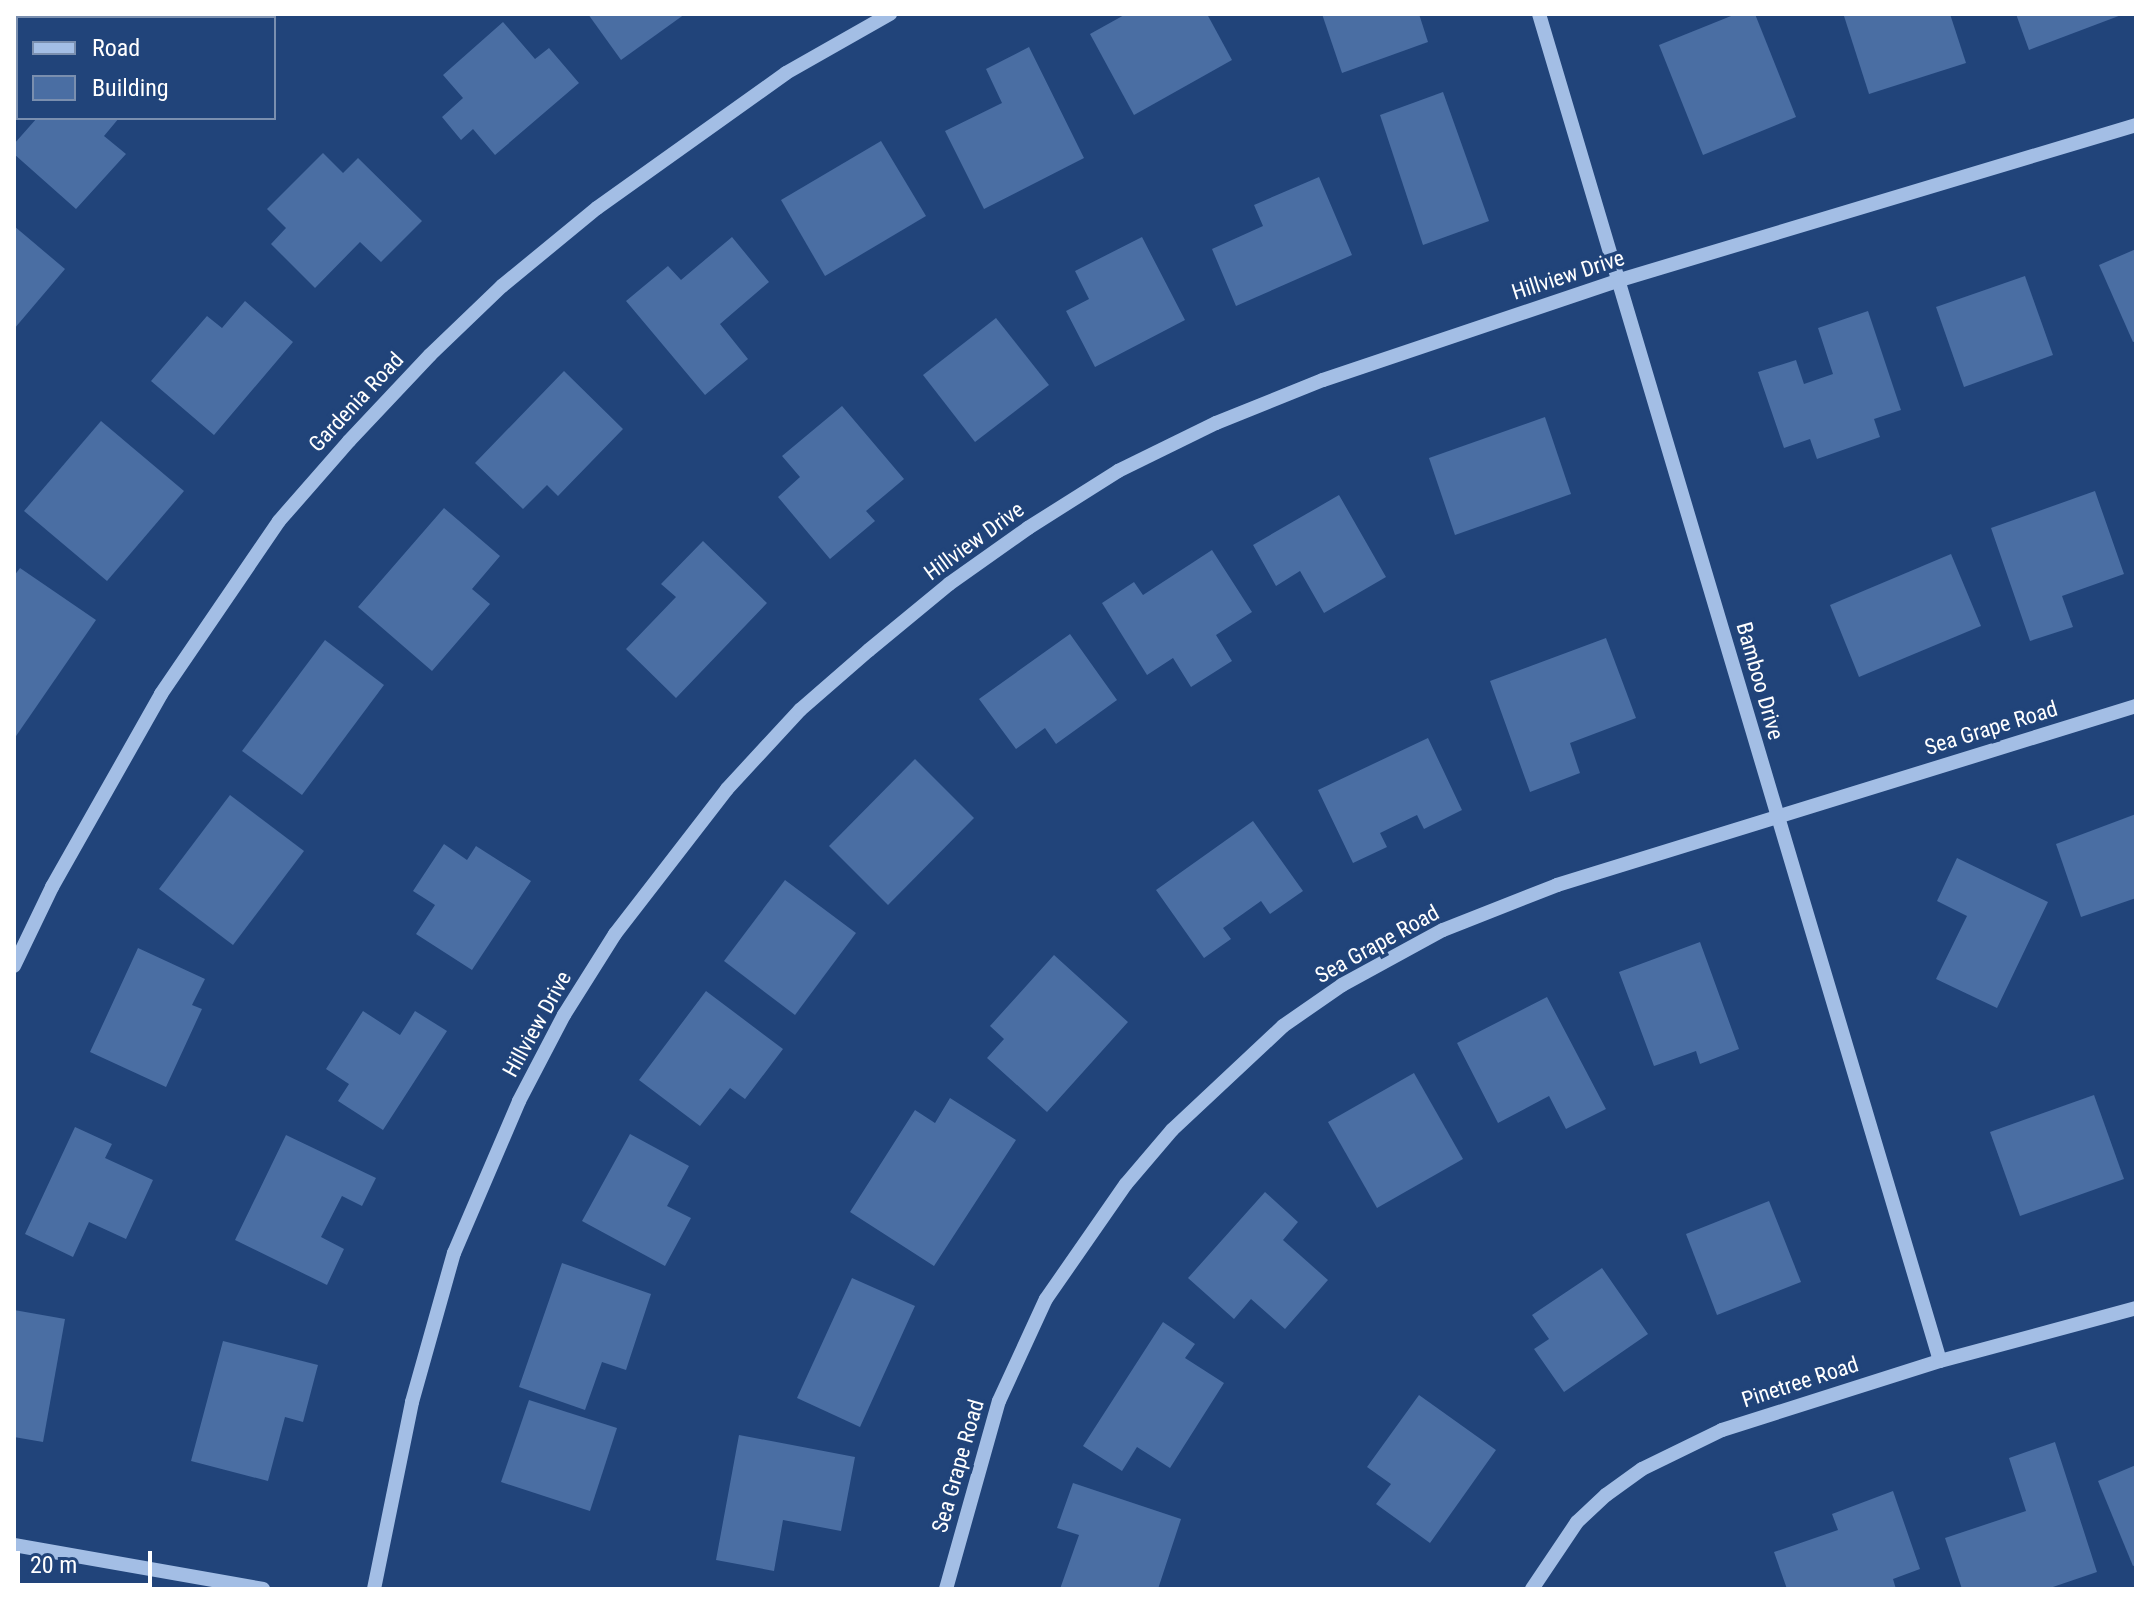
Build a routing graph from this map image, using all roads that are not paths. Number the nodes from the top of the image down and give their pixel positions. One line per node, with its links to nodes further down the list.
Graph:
1 (890, 14): 7 (street, Gardenia Road)
2 (1539, 14): 4 (street, Bamboo Drive)
3 (2136, 125): 4 (street, Hillview Drive)
4 (1620, 280): 6 (street, Bamboo Drive); 12 (street, Hillview Drive)
5 (2136, 706): 6 (street, Sea Grape Road)
6 (1777, 816): 9 (street, Bamboo Drive); 13 (street, Sea Grape Road)
7 (14, 966)
8 (2136, 1308): 9 (street, Pinetree Road)
9 (1940, 1361): 14 (street, Pinetree Road)
10 (14, 1545): 11 (street)
11 (263, 1589)
12 (374, 1589)
13 (946, 1589)
14 (1532, 1589)

